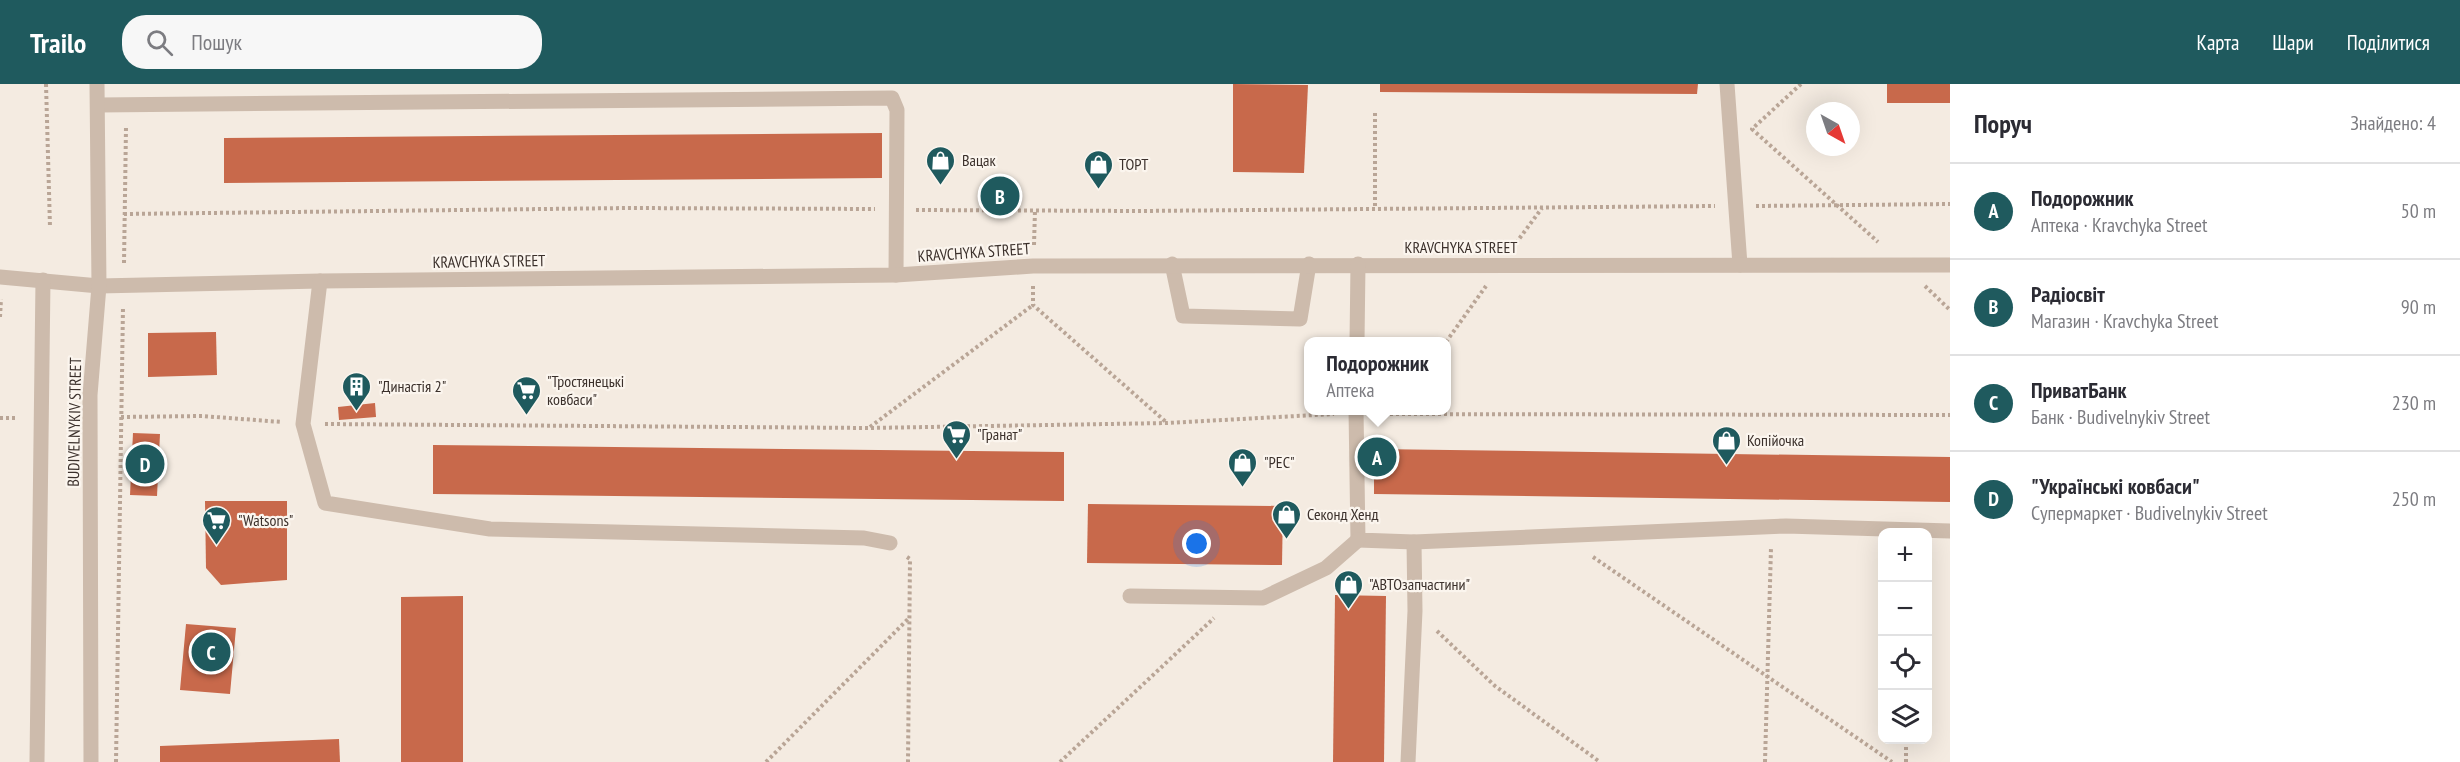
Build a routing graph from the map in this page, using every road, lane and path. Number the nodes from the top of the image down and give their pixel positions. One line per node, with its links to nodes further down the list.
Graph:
1 (46, 84): 14 (path)
2 (97, 84): 5 (street, BUDIVELNYKIV STREET)
3 (1727, 84): 10 (street)
4 (1802, 84): 9 (path)
5 (98, 105): 6 (street); 25 (street, BUDIVELNYKIV STREET)
6 (126, 105): 12 (street); 13 (path)
7 (1375, 113): 11 (path)
8 (1950, 204): 9 (path)
9 (1836, 205): 10 (path)
10 (1737, 206): 11 (path); 18 (street)
11 (1376, 209): 12 (path)
12 (896, 210): 13 (path); 20 (street)
13 (124, 214): 24 (path)
14 (50, 227)
15 (1172, 264): 16 (street, KRAVCHYKA STREET); 16 (street); 20 (street, KRAVCHYKA STREET)
16 (1309, 264): 17 (street, KRAVCHYKA STREET)
17 (1358, 264): 18 (street, KRAVCHYKA STREET); 28 (street)
18 (1740, 265): 19 (street, KRAVCHYKA STREET)
19 (1950, 265)
20 (896, 275): 23 (street, KRAVCHYKA STREET)
21 (0, 277): 22 (street, KRAVCHYKA STREET)
22 (43, 280): 25 (street, KRAVCHYKA STREET); 51 (street)
23 (320, 281): 24 (street, KRAVCHYKA STREET); 37 (street)
24 (123, 285): 25 (street, KRAVCHYKA STREET); 33 (path)
25 (99, 286): 52 (street, BUDIVELNYKIV STREET)
26 (1, 297): 27 (path)
27 (0, 317)
28 (1357, 337)
29 (1451, 412): 32 (path)
30 (1304, 415): 36 (path)
31 (1356, 415): 42 (street)
32 (1950, 415)
33 (121, 417): 37 (path); 53 (path)
34 (0, 418): 35 (path)
35 (17, 418)
36 (1167, 423): 38 (path); 38 (path)
37 (303, 424): 38 (path); 44 (street)
38 (869, 428)
39 (1772, 526): 40 (street); 41 (street); 49 (path)
40 (1950, 531)
41 (1562, 536): 43 (street); 49 (path)
42 (1358, 540): 43 (street); 46 (street)
43 (1414, 542): 47 (street)
44 (890, 543): 48 (path)
45 (1130, 596): 46 (street)
46 (1237, 598): 56 (path)
47 (1415, 611): 57 (street); 58 (path)
48 (909, 618): 54 (path); 55 (path)
49 (1768, 677): 59 (path); 60 (path)
50 (1906, 744): 61 (path)
51 (38, 762)
52 (91, 762)
53 (116, 762)
54 (766, 762)
55 (908, 762)
56 (1060, 762)
57 (1407, 762)
58 (1600, 762)
59 (1765, 762)
60 (1892, 762)
61 (1906, 762)

